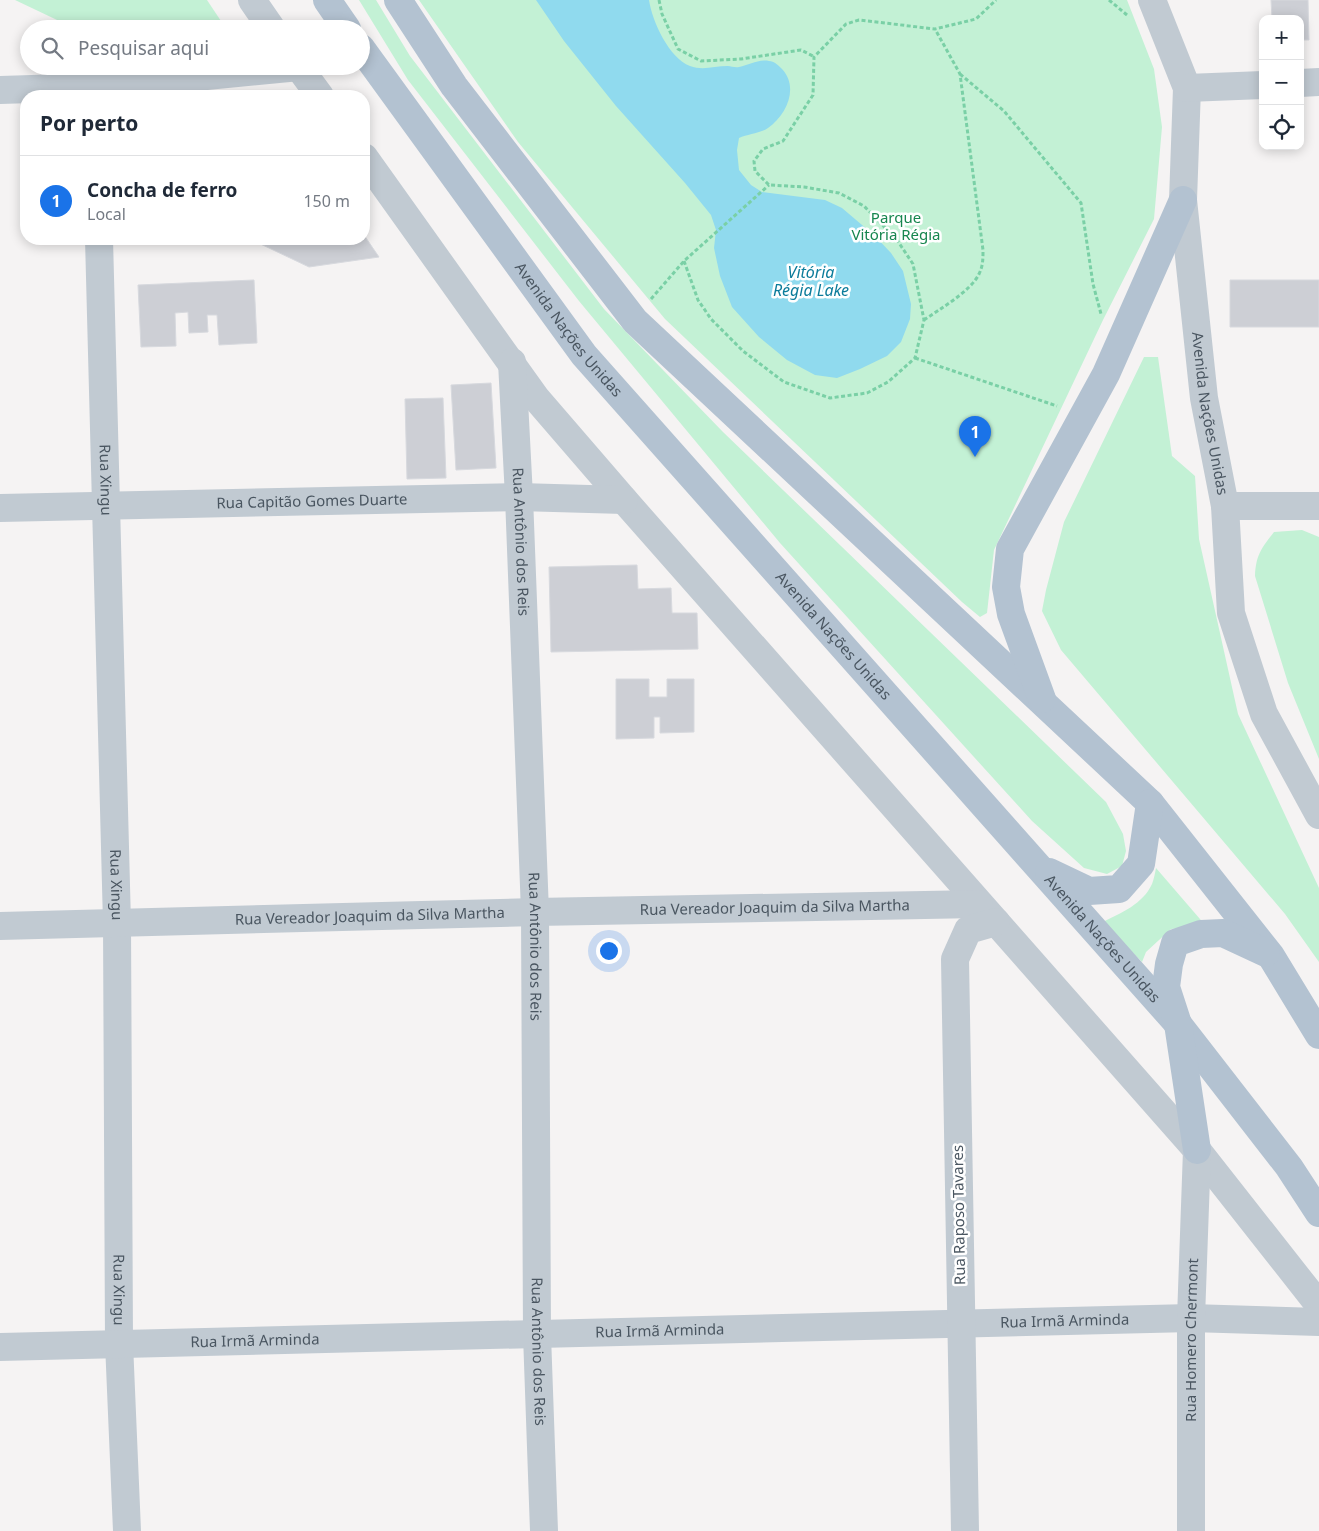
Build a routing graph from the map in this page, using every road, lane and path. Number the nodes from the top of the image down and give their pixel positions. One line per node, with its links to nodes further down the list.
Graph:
1 (252, 0): 9 (street)
2 (327, 0): 10 (main road)
3 (398, 0): 42 (main road)
4 (659, 0): 12 (path)
5 (996, 0): 11 (path)
6 (1108, 0): 8 (path)
7 (1152, 0): 20 (street, Avenida Nações Unidas)
8 (1129, 16)
9 (266, 20)
10 (341, 20)
11 (935, 30): 12 (path); 14 (path)
12 (814, 57): 26 (path)
13 (370, 60): 45 (main road, Avenida Nações Unidas)
14 (960, 74): 31 (path); 32 (path)
15 (231, 75): 23 (street)
16 (305, 75): 24 (street)
17 (1319, 82): 18 (street)
18 (1304, 83)
19 (1259, 84): 20 (street)
20 (1186, 88): 27 (street, Avenida Nações Unidas)
21 (0, 90): 22 (street)
22 (20, 90)
23 (104, 90)
24 (316, 90)
25 (370, 165): 34 (street)
26 (769, 185): 29 (path); 31 (path)
27 (1183, 200): 39 (street, Avenida Nações Unidas); 42 (main road)
28 (99, 245): 38 (street, Rua Xingu)
29 (684, 261): 30 (path); 33 (path)
30 (649, 302)
31 (924, 320): 33 (path)
32 (1102, 320)
33 (915, 358): 35 (path)
34 (512, 362): 36 (street, Rua Antônio dos Reis); 37 (street)
35 (1062, 408)
36 (518, 497): 37 (street, Rua Capitão Gomes Duarte); 38 (street, Rua Capitão Gomes Duarte); 46 (street, Rua Antônio dos Reis)
37 (624, 500): 47 (street)
38 (105, 505): 41 (street, Rua Capitão Gomes Duarte); 48 (street, Rua Xingu)
39 (1225, 506): 40 (street); 44 (street, Avenida Nações Unidas)
40 (1319, 506)
41 (0, 508)
42 (1045, 705): 43 (main road)
43 (1150, 803): 45 (main road); 50 (main road)
44 (1319, 815)
45 (1036, 866): 51 (main road, Avenida Nações Unidas)
46 (534, 912): 47 (street, Rua Vereador Joaquim da Silva Martha); 48 (street, Rua Vereador Joaquim da Silva Martha); 59 (street, Rua Antônio dos Reis)
47 (988, 913): 53 (street); 58 (street, Rua Raposo Tavares)
48 (117, 923): 49 (street, Rua Vereador Joaquim da Silva Martha); 60 (street, Rua Xingu)
49 (0, 926)
50 (1271, 956): 51 (main road); 52 (main road)
51 (1178, 1024): 53 (main road); 54 (main road, Avenida Nações Unidas)
52 (1319, 1035)
53 (1197, 1150): 55 (street); 56 (street, Rua Homero Chermont)
54 (1319, 1213)
55 (1319, 1305)
56 (1191, 1318): 57 (street, Rua Irmã Arminda); 58 (street, Rua Irmã Arminda); 65 (street, Rua Homero Chermont)
57 (1319, 1322)
58 (960, 1323): 59 (street, Rua Irmã Arminda); 64 (street, Rua Raposo Tavares)
59 (537, 1335): 60 (street, Rua Irmã Arminda); 63 (street, Rua Antônio dos Reis)
60 (119, 1343): 61 (street, Rua Irmã Arminda); 62 (street, Rua Xingu)
61 (0, 1347)
62 (127, 1531)
63 (544, 1531)
64 (965, 1531)
65 (1192, 1531)

